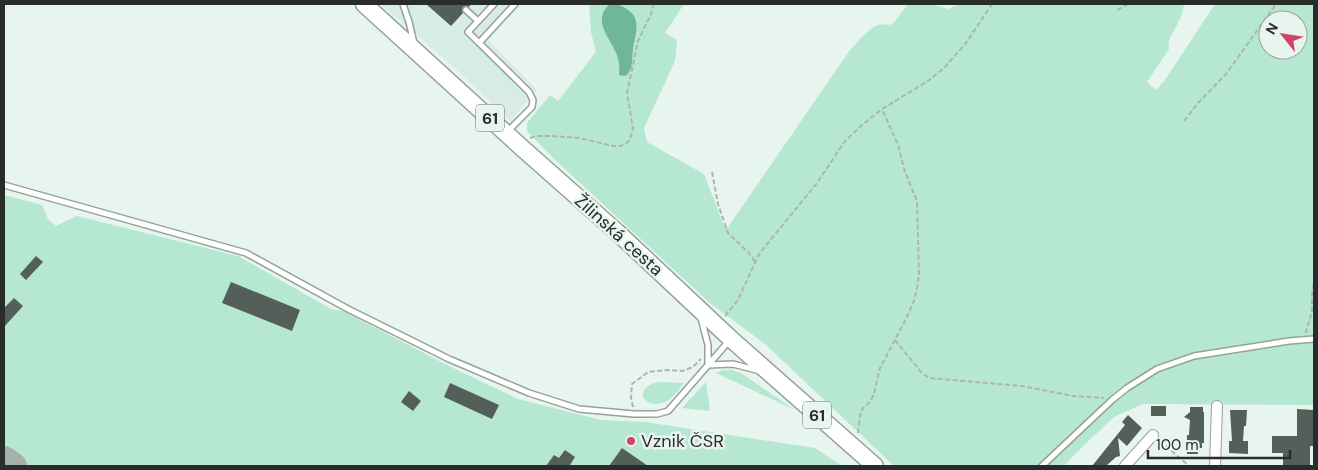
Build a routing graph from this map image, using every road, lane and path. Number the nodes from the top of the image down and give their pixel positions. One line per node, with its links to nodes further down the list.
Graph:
1 (364, 4): 13 (main road, Žilinská cesta / 61)
2 (403, 4): 13 (lane)
3 (494, 4): 11 (lane)
4 (515, 4): 12 (lane)
5 (654, 4): 17 (path)
6 (992, 4): 14 (path)
7 (1128, 4): 10 (path)
8 (1276, 4): 15 (path)
9 (466, 10): 11 (lane)
10 (1117, 10)
11 (478, 21): 12 (lane)
12 (480, 43): 16 (lane)
13 (415, 51): 16 (main road, Žilinská cesta / 61)
14 (882, 109): 20 (path); 26 (path)
15 (1184, 121)
16 (506, 133): 17 (main road, Žilinská cesta / 61)
17 (521, 147): 22 (main road, Žilinská cesta / 61)
18 (712, 172): 20 (path)
19 (4, 185): 31 (lane)
20 (755, 262): 23 (path)
21 (1314, 282): 25 (path)
22 (696, 306): 23 (main road, Žilinská cesta / 61); 27 (lane)
23 (717, 326): 24 (main road, Žilinská cesta / 61)
24 (731, 339): 27 (lane); 28 (main road, Žilinská cesta / 61)
25 (1312, 339): 29 (lane)
26 (895, 340): 29 (path); 33 (path)
27 (706, 367): 28 (lane); 31 (lane); 31 (path)
28 (772, 375): 33 (main road, Žilinská cesta / 61)
29 (1112, 400): 35 (lane)
30 (1217, 406): 38 (street)
31 (634, 414)
32 (1153, 435): 36 (street); 37 (path)
33 (852, 445): 34 (main road, Žilinská cesta / 61)
34 (875, 466)
35 (1042, 466)
36 (1125, 466)
37 (1189, 466)
38 (1215, 466)

